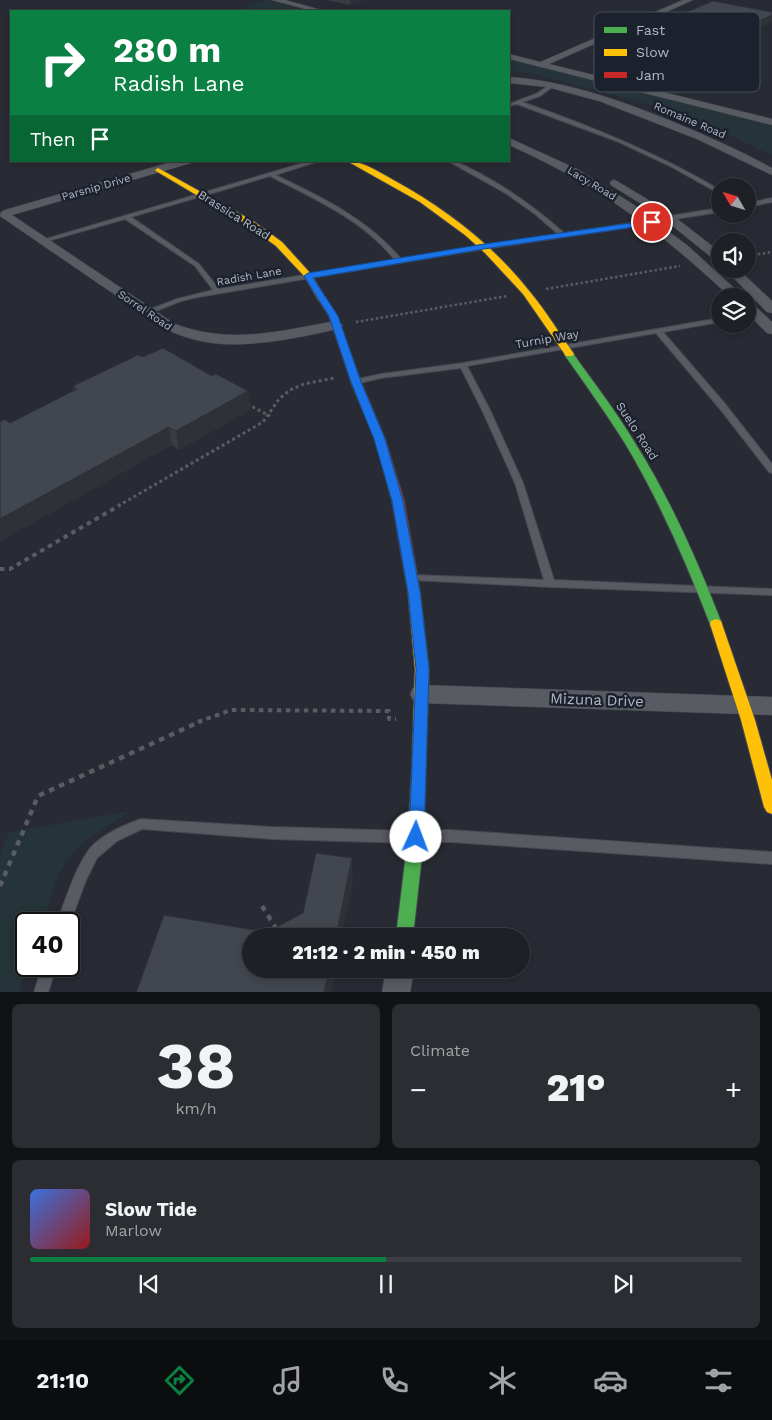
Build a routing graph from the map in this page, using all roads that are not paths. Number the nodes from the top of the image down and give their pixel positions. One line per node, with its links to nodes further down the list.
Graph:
1 (276, 0): 3 (street)
2 (689, 0): 4 (street)
3 (317, 10)
4 (661, 12)
5 (594, 41): 7 (street)
6 (510, 58): 7 (street)
7 (540, 65): 8 (street)
8 (594, 78)
9 (510, 80): 10 (street, Romaine Road)
10 (553, 85): 12 (lane); 22 (street, Romaine Road)
11 (650, 92): 14 (street)
12 (516, 102): 13 (lane); 24 (lane)
13 (510, 104)
14 (772, 122)
15 (510, 133): 31 (street, Lacy Road)
16 (510, 141): 32 (street, Lacy Road)
17 (184, 162): 21 (street, Parsnip Drive)
18 (314, 162): 23 (lane)
19 (352, 162): 35 (street, Suelo Road)
20 (452, 162): 33 (lane)
21 (158, 170): 25 (street, Brassica Road); 29 (street, Parsnip Drive)
22 (772, 172)
23 (271, 175): 25 (lane); 37 (lane)
24 (711, 187)
25 (202, 195): 30 (lane); 38 (street, Brassica Road)
26 (772, 200): 27 (lane)
27 (756, 203)
28 (711, 211): 31 (lane)
29 (5, 214): 34 (street, Sorrel Road)
30 (127, 217): 34 (lane); 41 (lane)
31 (669, 218): 36 (street, Lacy Road)
32 (652, 222): 33 (lane, Radish Lane); 40 (street, Lacy Road)
33 (562, 235): 35 (lane, Radish Lane)
34 (42, 242): 43 (street, Sorrel Road)
35 (484, 247): 37 (lane, Radish Lane); 49 (street, Suelo Road)
36 (711, 251)
37 (399, 261): 38 (lane, Radish Lane)
38 (308, 276): 41 (lane, Radish Lane); 46 (street, Brassica Road)
39 (740, 278): 42 (street)
40 (728, 288)
41 (218, 292): 43 (lane, Radish Lane)
42 (772, 309)
43 (148, 312): 46 (street, Sorrel Road)
44 (756, 317): 47 (street)
45 (711, 322): 48 (lane, Turnip Way)
46 (336, 325): 51 (street, Brassica Road)
47 (772, 330)
48 (658, 331): 49 (lane, Turnip Way); 52 (lane)
49 (564, 348): 50 (lane, Turnip Way); 55 (street, Suelo Road)
50 (463, 366): 51 (lane, Turnip Way); 54 (lane)
51 (356, 382): 53 (street, Brassica Road)
52 (772, 470)
53 (412, 578): 54 (lane); 57 (street, Brassica Road)
54 (550, 584): 55 (lane)
55 (702, 588): 56 (lane); 58 (street, Suelo Road)
56 (772, 592)
57 (421, 694): 58 (street, Mizuna Drive); 61 (street, Brassica Road)
58 (744, 705): 59 (street, Mizuna Drive); 60 (street, Suelo Road)
59 (772, 706)
60 (772, 807)
61 (416, 837): 62 (lane); 63 (lane); 64 (street, Brassica Road)
62 (772, 858)
63 (67, 912)
64 (405, 928)
65 (46, 977): 67 (lane)
66 (398, 978): 68 (street)
67 (41, 992)
68 (396, 992)

